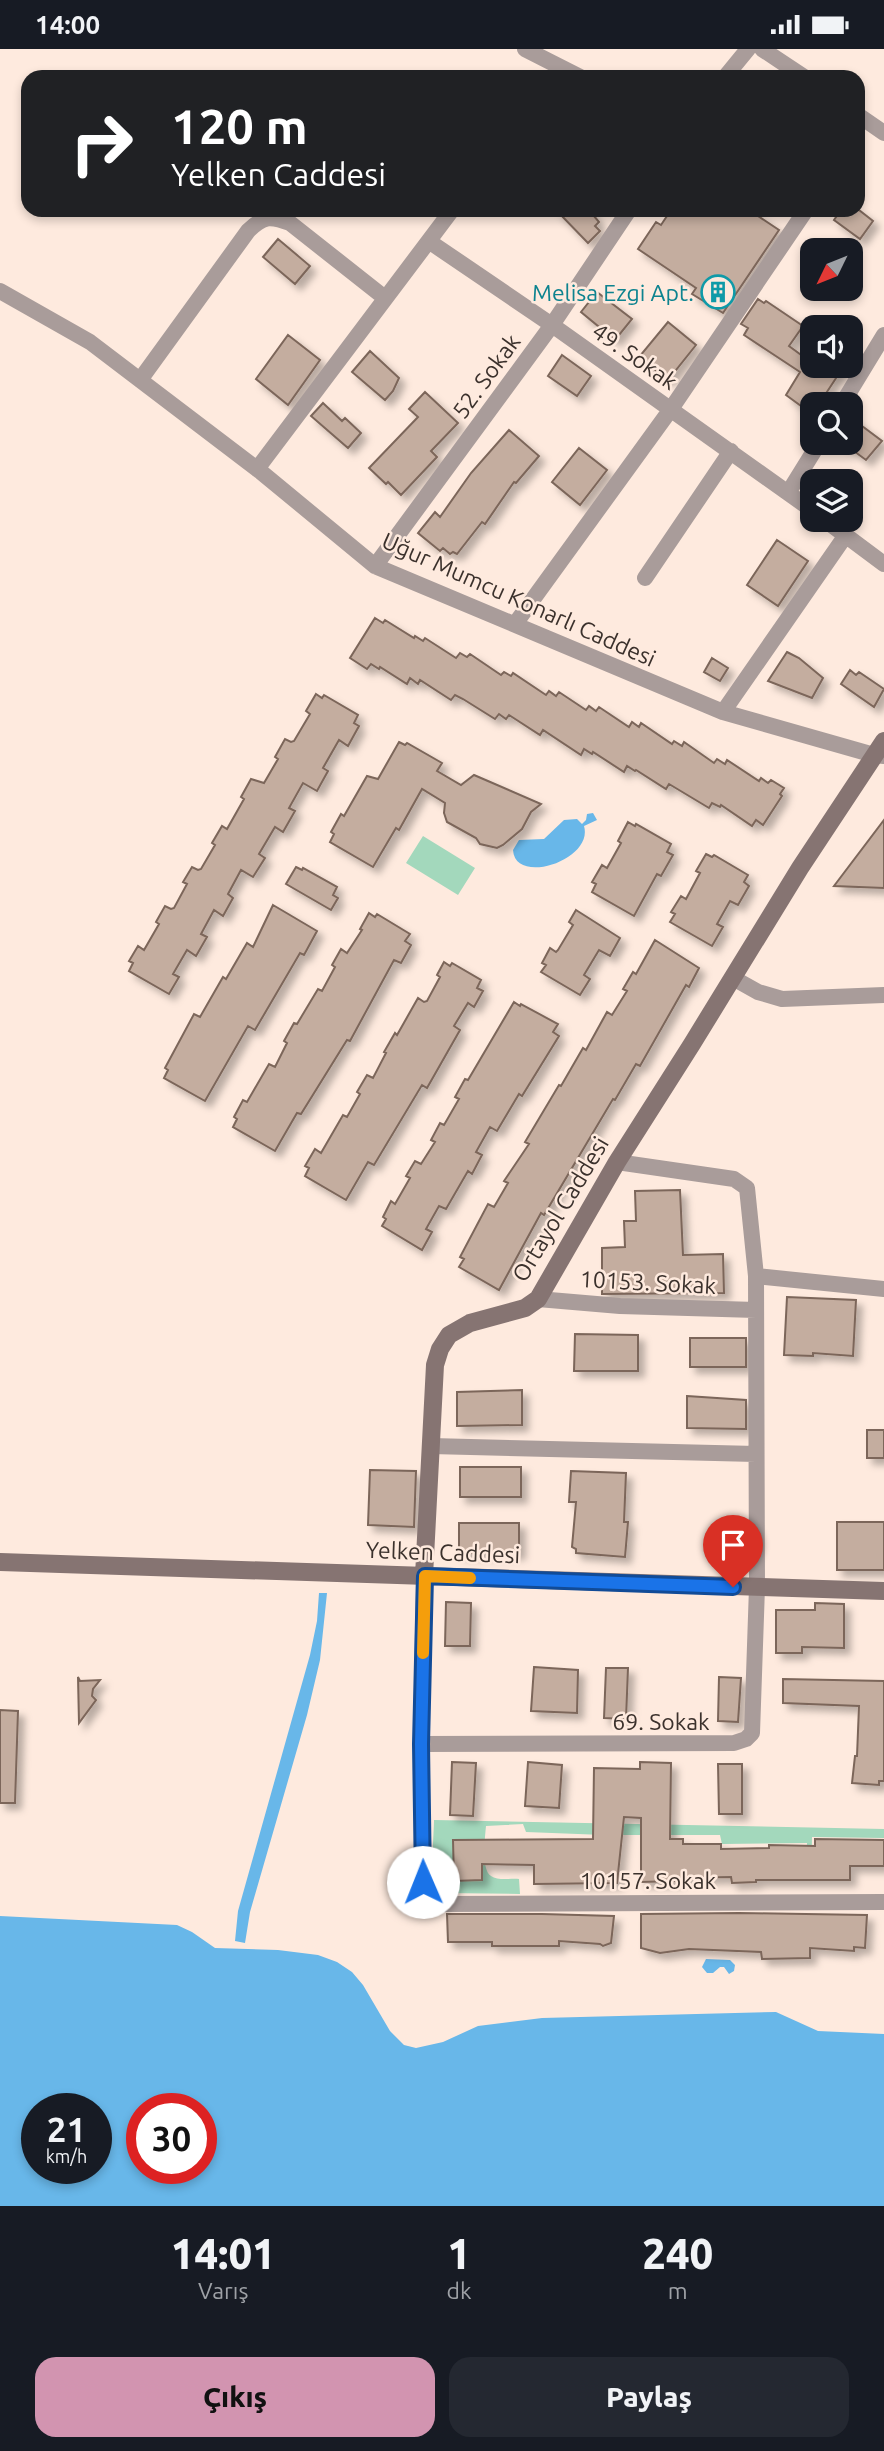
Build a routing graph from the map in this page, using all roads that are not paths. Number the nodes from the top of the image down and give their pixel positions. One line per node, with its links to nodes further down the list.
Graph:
1 (525, 49): 4 (street)
2 (748, 49): 5 (street)
3 (762, 49): 6 (street)
4 (549, 70)
5 (731, 70)
6 (794, 70)
7 (865, 126): 8 (street)
8 (884, 133)
9 (447, 217): 12 (street)
10 (624, 217): 15 (street, 52. Sokak)
11 (801, 217): 19 (street)
12 (429, 242): 14 (street); 15 (street, 49. Sokak)
13 (0, 291): 17 (street, Uğur Mumcu Konarlı Caddesi)
14 (385, 298): 17 (street); 22 (street)
15 (552, 325): 19 (street, 49. Sokak); 28 (street, 52. Sokak)
16 (884, 335): 18 (street)
17 (139, 380): 22 (street, Uğur Mumcu Konarlı Caddesi)
18 (849, 392)
19 (671, 409): 20 (street, 49. Sokak); 30 (street)
20 (731, 451): 23 (street, 49. Sokak); 29 (street)
21 (811, 455): 23 (street)
22 (257, 469): 28 (street, Uğur Mumcu Konarlı Caddesi)
23 (788, 492): 24 (street, 49. Sokak)
24 (800, 501)
25 (842, 532): 26 (street)
26 (846, 535): 27 (street); 31 (street)
27 (884, 563)
28 (375, 566): 30 (street, Uğur Mumcu Konarlı Caddesi)
29 (645, 578)
30 (515, 624): 31 (street, Uğur Mumcu Konarlı Caddesi)
31 (723, 712): 32 (street, Uğur Mumcu Konarlı Caddesi)
32 (880, 751): 33 (street, Ortayol Caddesi)
33 (733, 978): 34 (street); 35 (street, Ortayol Caddesi)
34 (884, 995)
35 (617, 1162): 36 (street, 69. Sokak); 38 (street, Ortayol Caddesi)
36 (756, 1276): 37 (street); 39 (street, 69. Sokak)
37 (884, 1289)
38 (538, 1299): 39 (street, 10153. Sokak); 40 (street, Ortayol Caddesi)
39 (756, 1310): 41 (street, 69. Sokak)
40 (431, 1446): 41 (street); 43 (street, Ortayol Caddesi)
41 (756, 1454): 44 (street, 69. Sokak)
42 (0, 1562): 43 (street, Yelken Caddesi)
43 (425, 1576): 44 (street, Yelken Caddesi); 46 (street, Ortayol Caddesi)
44 (757, 1587): 45 (street, Yelken Caddesi); 46 (street, 69. Sokak)
45 (884, 1591)
46 (421, 1744): 47 (street, Ortayol Caddesi)
47 (423, 1882): 48 (street, 10157. Sokak)
48 (884, 1902)

